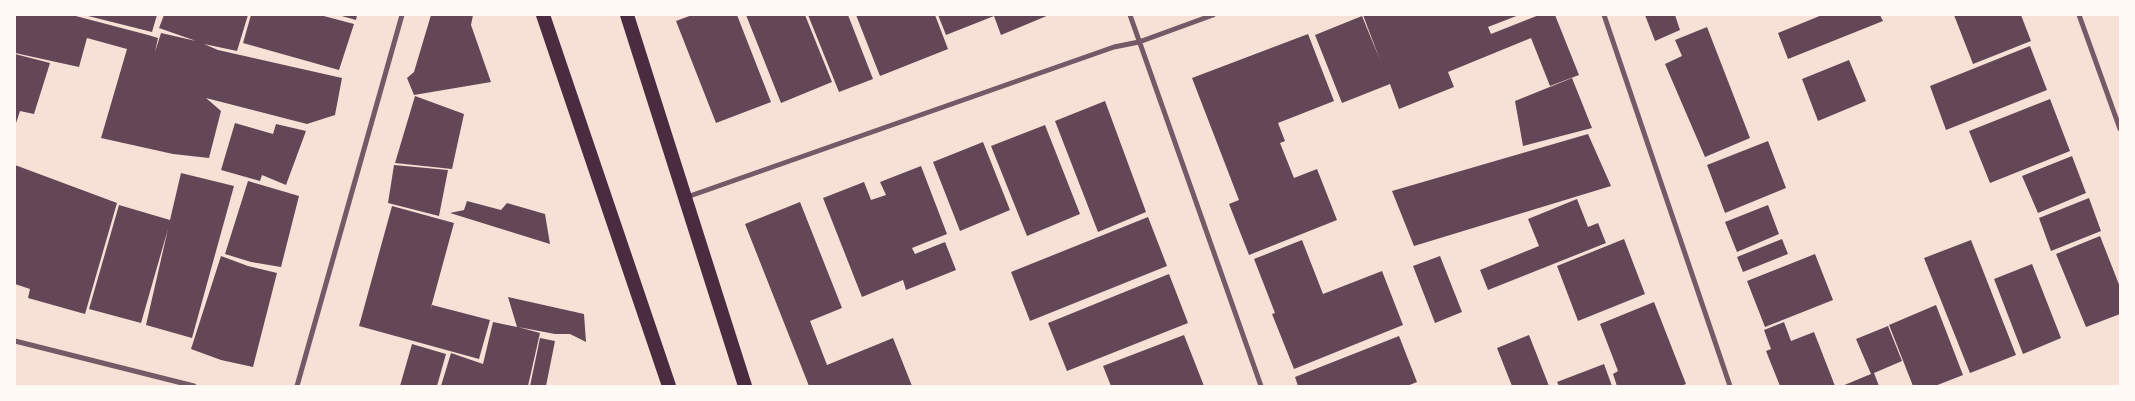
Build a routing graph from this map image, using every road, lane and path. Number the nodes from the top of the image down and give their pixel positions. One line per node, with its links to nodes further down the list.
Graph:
1 (402, 15): 13 (street)
2 (543, 15): 14 (highway)
3 (627, 15): 10 (highway)
4 (1130, 15): 8 (street)
5 (1213, 15): 8 (street)
6 (1604, 15): 17 (street)
7 (2079, 15): 9 (street)
8 (1139, 42): 10 (street); 16 (street)
9 (2120, 129)
10 (686, 197): 15 (highway)
11 (15, 341): 12 (street)
12 (194, 386)
13 (297, 386)
14 (670, 386)
15 (745, 386)
16 (1260, 386)
17 (1730, 386)

